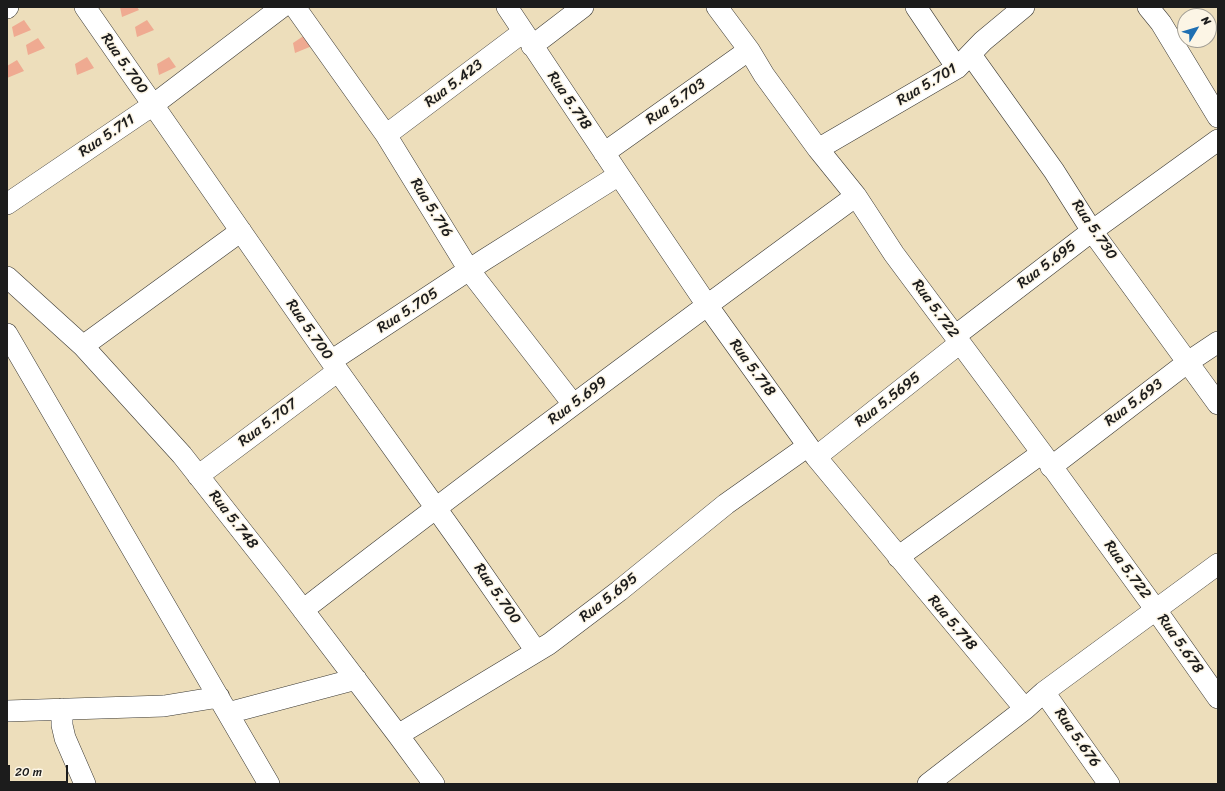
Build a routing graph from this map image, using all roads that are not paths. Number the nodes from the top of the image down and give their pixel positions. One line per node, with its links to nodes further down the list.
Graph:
1 (85, 7): 13 (street, Rua 5.700)
2 (282, 7): 13 (street, Rua 5.711)
3 (295, 7): 15 (street, Rua 5.716)
4 (507, 7): 10 (street, Rua 5.718)
5 (583, 7): 10 (street, Rua 5.423)
6 (717, 7): 11 (street, Rua 5.722)
7 (916, 7): 12 (street, Rua 5.730)
8 (1024, 7): 12 (street, Rua 5.701)
9 (1148, 7): 14 (street)
10 (527, 39): 15 (street, Rua 5.423); 18 (street, Rua 5.718)
11 (748, 50): 17 (street, Rua 5.722); 18 (street, Rua 5.703)
12 (964, 61): 17 (street, Rua 5.701); 23 (street, Rua 5.730)
13 (153, 105): 21 (street, Rua 5.711); 22 (street, Rua 5.700)
14 (1218, 117)
15 (386, 135): 24 (street, Rua 5.716)
16 (1218, 140): 23 (street, Rua 5.695)
17 (818, 149): 20 (street, Rua 5.722)
18 (604, 153): 19 (street, Rua 5.718)
19 (619, 176): 24 (street); 26 (street, Rua 5.718)
20 (856, 196): 26 (street, Rua 5.699); 27 (street, Rua 5.722)
21 (7, 204)
22 (241, 231): 30 (street); 32 (street, Rua 5.700)
23 (1092, 231): 27 (street, Rua 5.695); 31 (street, Rua 5.730)
24 (477, 265): 32 (street, Rua 5.705); 33 (street, Rua 5.716)
25 (7, 277): 30 (street, Rua 5.748)
26 (707, 305): 33 (street, Rua 5.699); 35 (street, Rua 5.718)
27 (957, 340): 35 (street, Rua 5.5695); 36 (street, Rua 5.722)
28 (1218, 342): 31 (street, Rua 5.693)
29 (10, 344): 47 (street)
30 (83, 346): 37 (street, Rua 5.748)
31 (1188, 362): 34 (street, Rua 5.730); 36 (street, Rua 5.693)
32 (335, 366): 37 (street, Rua 5.707); 38 (street, Rua 5.700)
33 (573, 404): 38 (street, Rua 5.699)
34 (1218, 404)
35 (812, 451): 39 (street, Rua 5.718); 43 (street, Rua 5.695)
36 (1046, 460): 39 (street, Rua 5.693); 42 (street, Rua 5.722)
37 (198, 476): 41 (street, Rua 5.748)
38 (436, 507): 41 (street, Rua 5.699); 43 (street, Rua 5.700)
39 (898, 557): 49 (street, Rua 5.718)
40 (1218, 564): 42 (street)
41 (303, 610): 44 (street, Rua 5.748)
42 (1156, 610): 45 (street); 46 (street, Rua 5.678)
43 (536, 651): 51 (street, Rua 5.695)
44 (356, 679): 47 (street); 51 (street, Rua 5.748)
45 (1044, 692): 49 (street); 56 (street, Rua 5.676)
46 (1218, 698)
47 (223, 705): 48 (street); 53 (street)
48 (62, 709): 50 (street); 52 (street)
49 (1025, 709): 55 (street)
50 (7, 711)
51 (398, 735): 54 (street, Rua 5.748)
52 (85, 784)
53 (269, 784)
54 (434, 784)
55 (928, 784)
56 (1109, 784)

